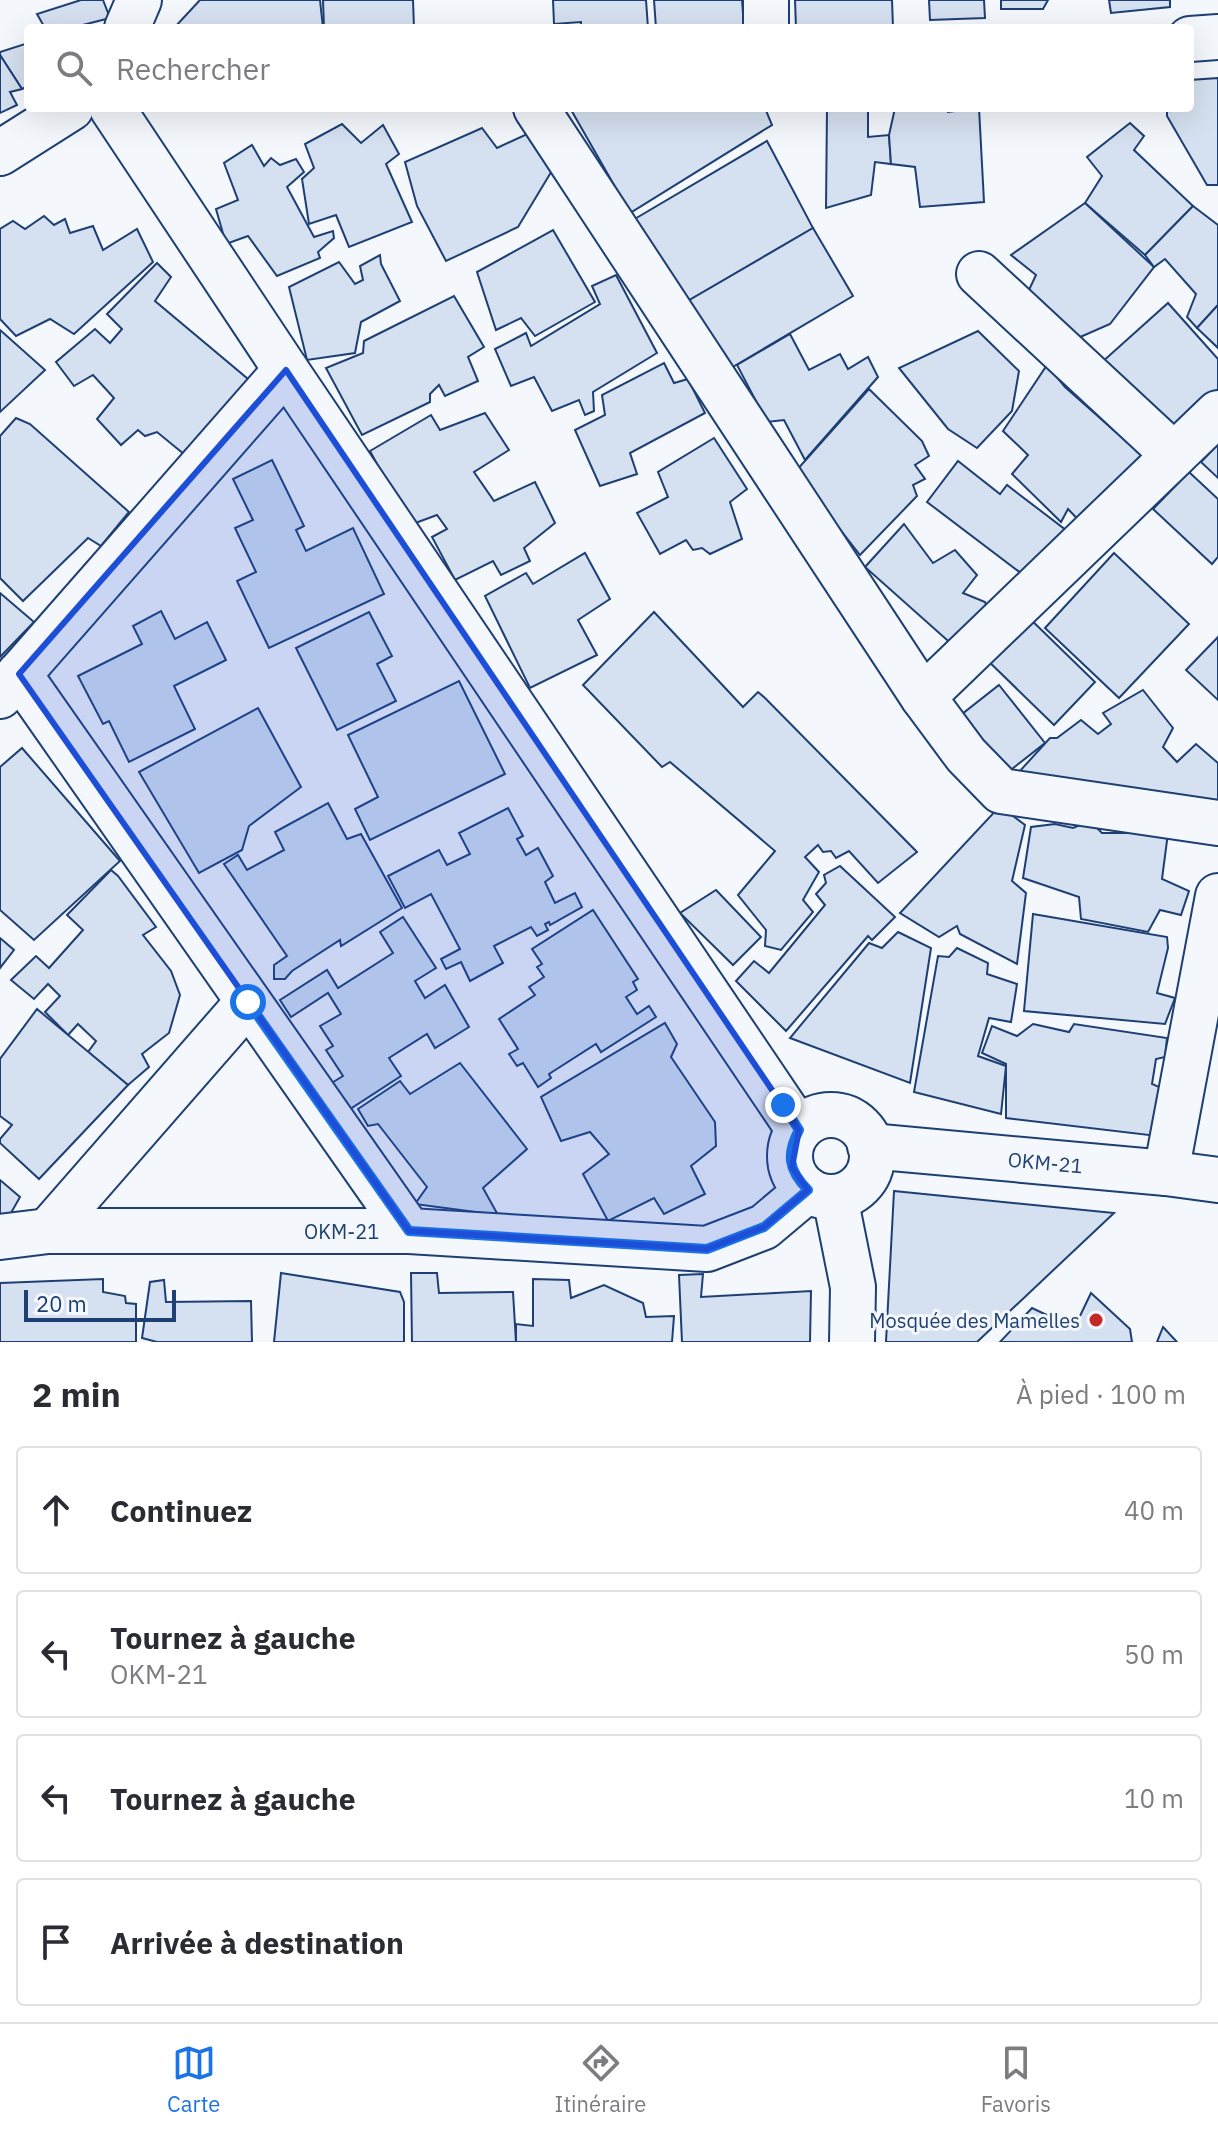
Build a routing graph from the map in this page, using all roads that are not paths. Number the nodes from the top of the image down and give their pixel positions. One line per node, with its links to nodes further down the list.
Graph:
1 (139, 0): 3 (street)
2 (766, 0): 4 (street)
3 (129, 24)
4 (766, 24)
5 (1218, 37): 6 (street)
6 (1194, 39)
7 (65, 112): 10 (street)
8 (115, 112): 12 (street)
9 (539, 112): 16 (street)
10 (0, 153)
11 (979, 274): 14 (street)
12 (286, 370): 15 (street); 20 (street)
13 (1218, 413): 14 (street)
14 (1174, 455): 16 (street)
15 (9, 685): 19 (street)
16 (923, 697): 17 (street)
17 (1218, 823)
18 (1218, 896): 22 (street)
19 (248, 1002): 25 (street); 26 (street)
20 (799, 1130): 21 (street); 24 (street)
21 (870, 1146): 22 (street, OKM-21); 24 (street)
22 (1166, 1173): 23 (street, OKM-21)
23 (1218, 1180)
24 (822, 1193): 26 (street, OKM-21); 28 (street)
25 (48, 1231): 26 (street, OKM-21); 27 (street, OKM-21)
26 (409, 1231)
27 (0, 1237)
28 (852, 1342)

